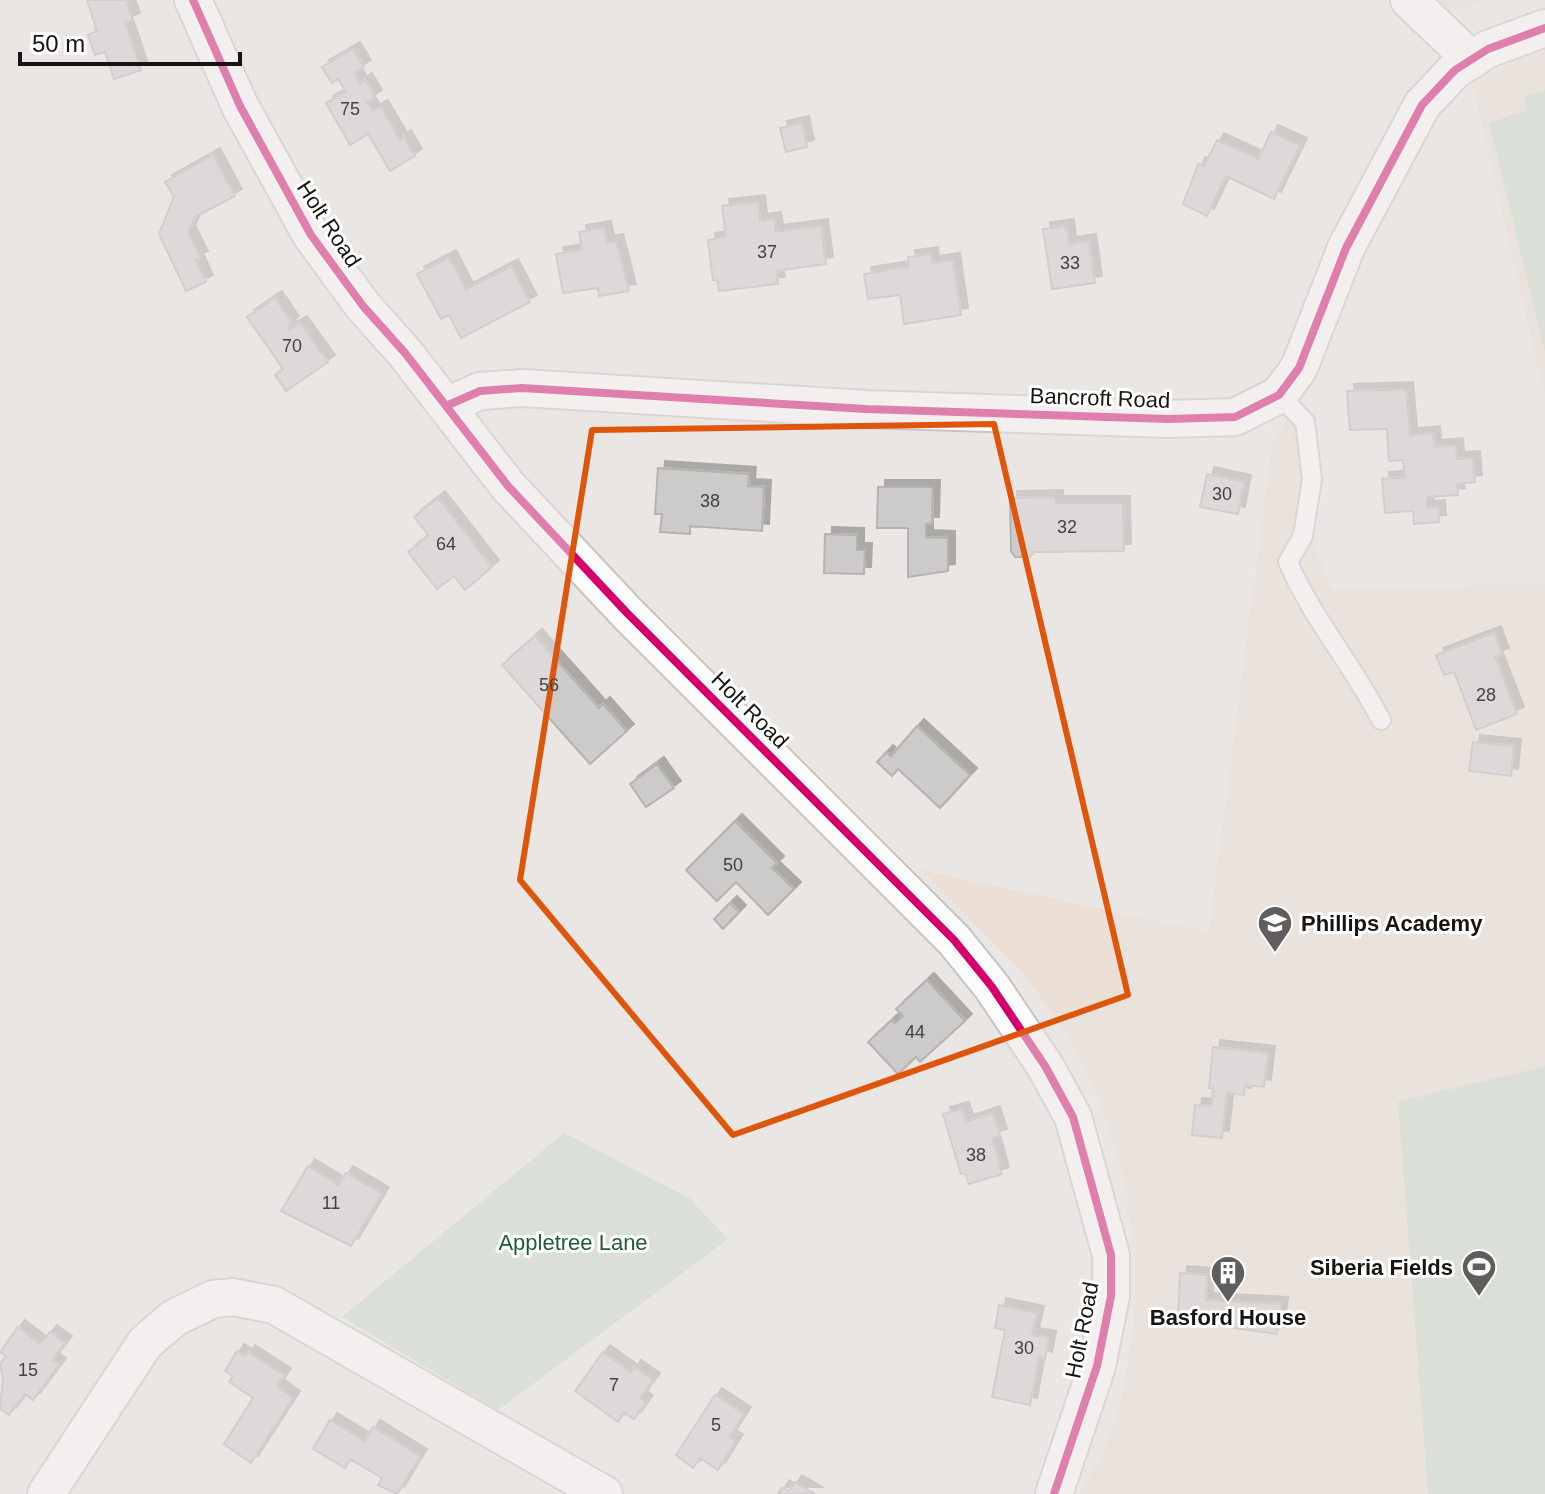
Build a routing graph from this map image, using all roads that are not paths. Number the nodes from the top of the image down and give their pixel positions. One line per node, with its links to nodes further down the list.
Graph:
1 (193, 0): 6 (street, Holt Road)
2 (1409, 0): 4 (street)
3 (1545, 28): 4 (street, Bancroft Road)
4 (1472, 60): 5 (street, Bancroft Road)
5 (1279, 395): 6 (street, Bancroft Road); 7 (lane)
6 (446, 406): 10 (street, Holt Road)
7 (1381, 720)
8 (46, 1494): 9 (street)
9 (604, 1494)
10 (1054, 1494)

